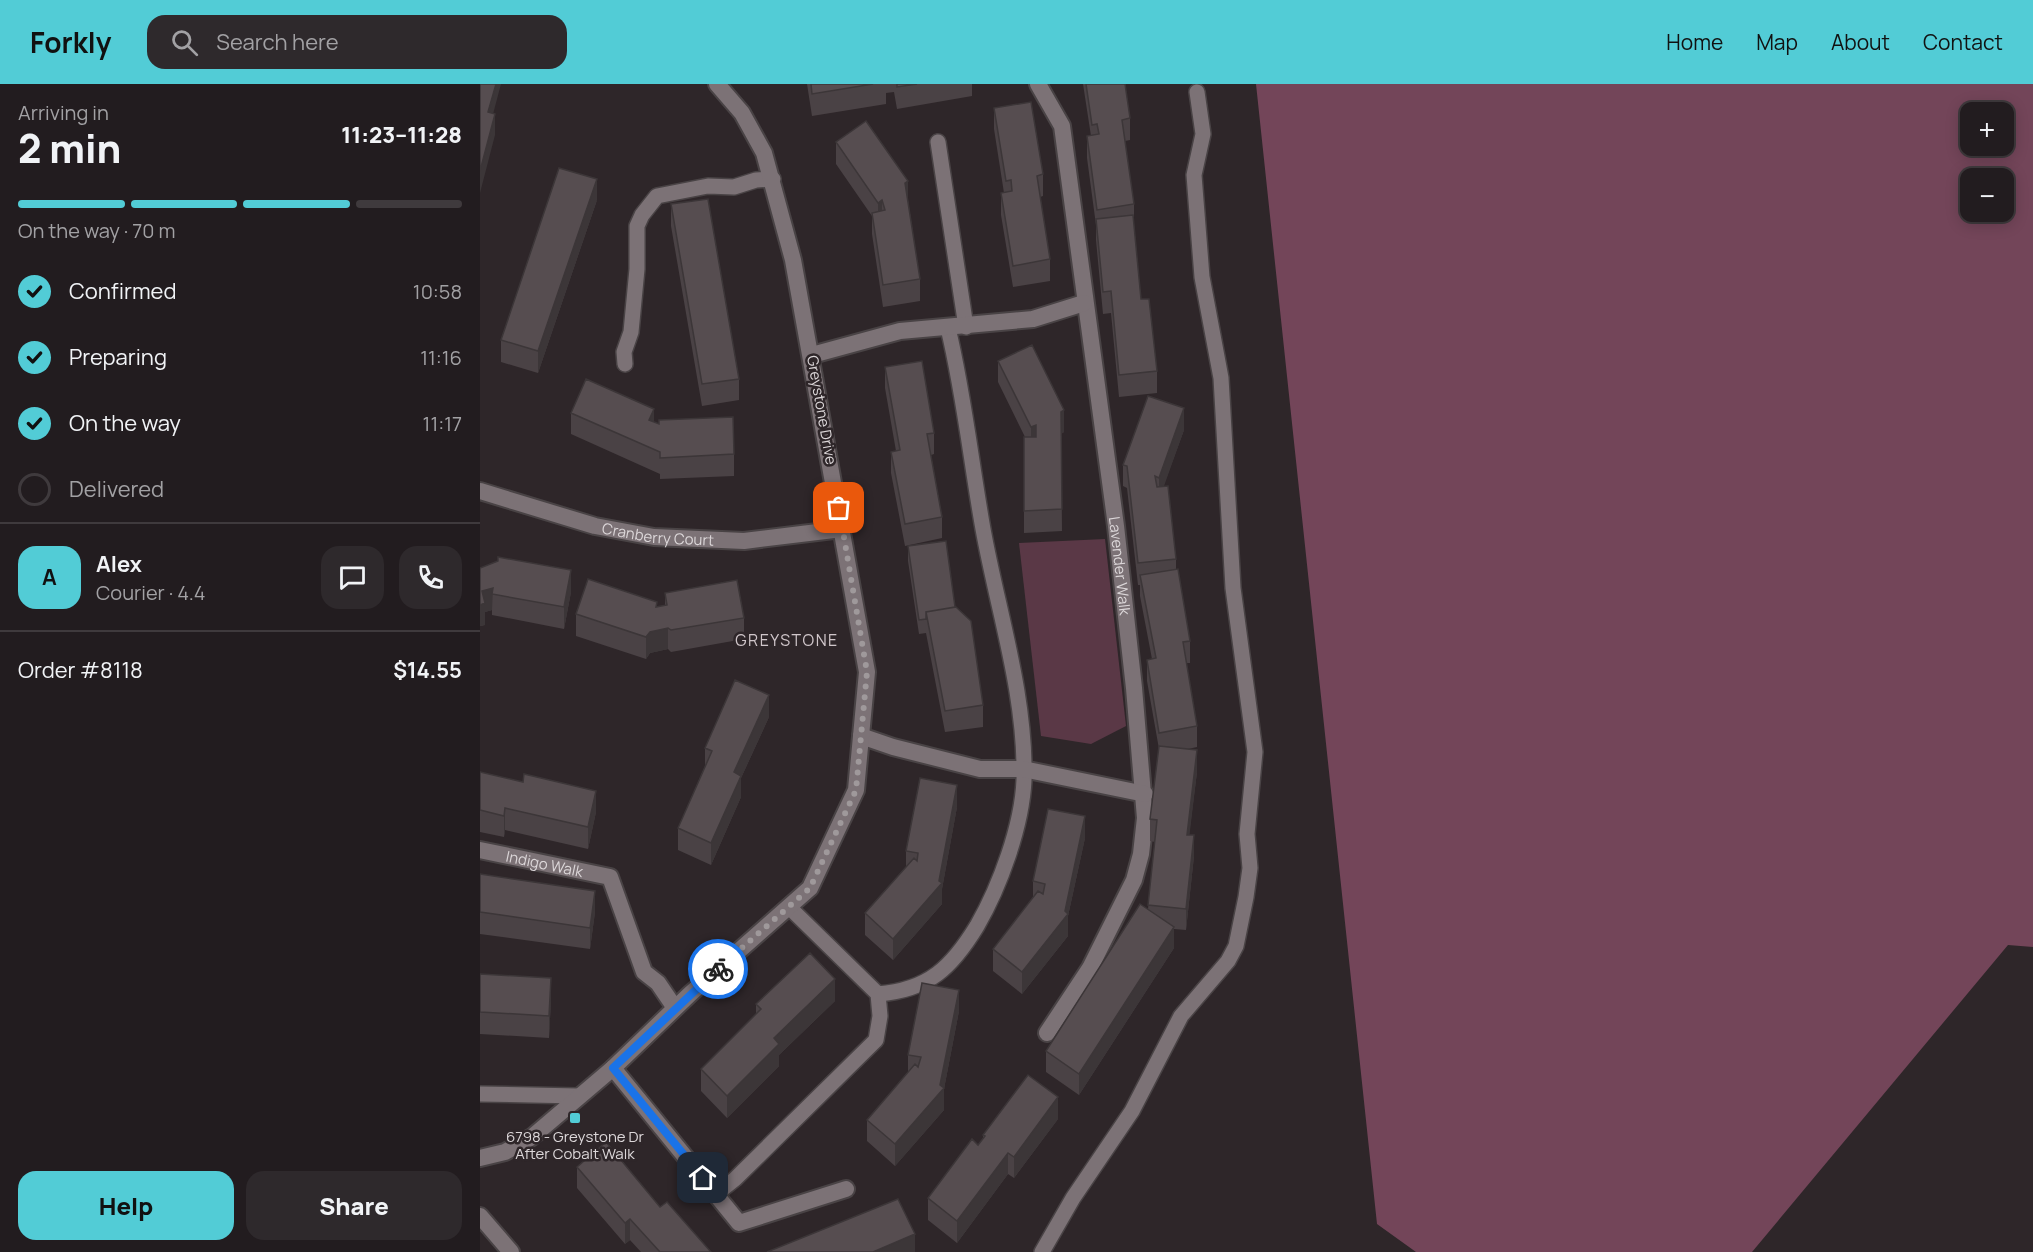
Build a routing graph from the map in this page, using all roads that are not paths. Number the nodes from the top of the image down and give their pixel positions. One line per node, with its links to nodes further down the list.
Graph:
1 (717, 84): 5 (street, Greystone Drive)
2 (1038, 84): 6 (street, Lavender Walk)
3 (1197, 92): 29 (lane)
4 (938, 142): 7 (lane)
5 (773, 178): 9 (street, Greystone Drive); 10 (lane)
6 (1084, 303): 7 (street); 15 (street, Lavender Walk)
7 (966, 327): 8 (street)
8 (948, 328): 9 (street); 14 (lane)
9 (812, 355): 12 (street, Greystone Drive)
10 (625, 364)
11 (480, 491): 12 (street, Cranberry Court)
12 (842, 529): 13 (street, Greystone Drive)
13 (861, 736): 14 (street); 17 (street, Greystone Drive)
14 (1023, 769): 15 (street); 18 (lane)
15 (1144, 794): 20 (street, Lavender Walk)
16 (480, 850): 19 (street, Indigo Walk)
17 (789, 907): 18 (lane); 19 (street, Greystone Drive)
18 (878, 994): 26 (lane)
19 (675, 1008): 21 (street, Greystone Drive)
20 (1047, 1034)
21 (613, 1068): 23 (street, Greystone Drive); 26 (street)
22 (480, 1094): 23 (lane)
23 (578, 1096): 24 (street, Greystone Drive)
24 (480, 1158)
25 (846, 1189): 26 (street)
26 (715, 1195)
27 (480, 1216): 28 (street)
28 (512, 1252)
29 (1042, 1252)

